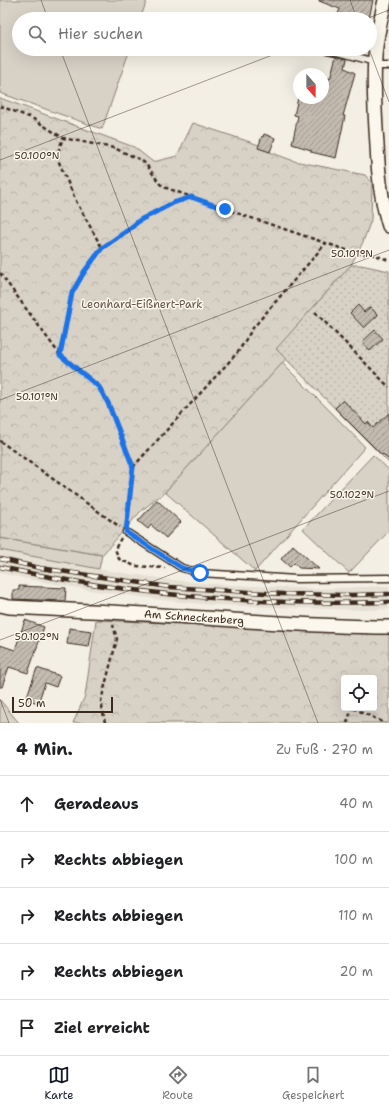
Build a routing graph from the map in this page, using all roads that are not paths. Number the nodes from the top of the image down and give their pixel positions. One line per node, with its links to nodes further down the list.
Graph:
1 (386, 0): 2 (street)
2 (377, 43)
3 (352, 56): 5 (lane)
4 (375, 56): 5 (street)
5 (374, 64): 6 (lane); 7 (street)
6 (389, 66)
7 (389, 226)
8 (126, 532): 9 (lane)
9 (389, 578)
10 (0, 605): 11 (street, Am Schneckenberg)
11 (389, 627)

